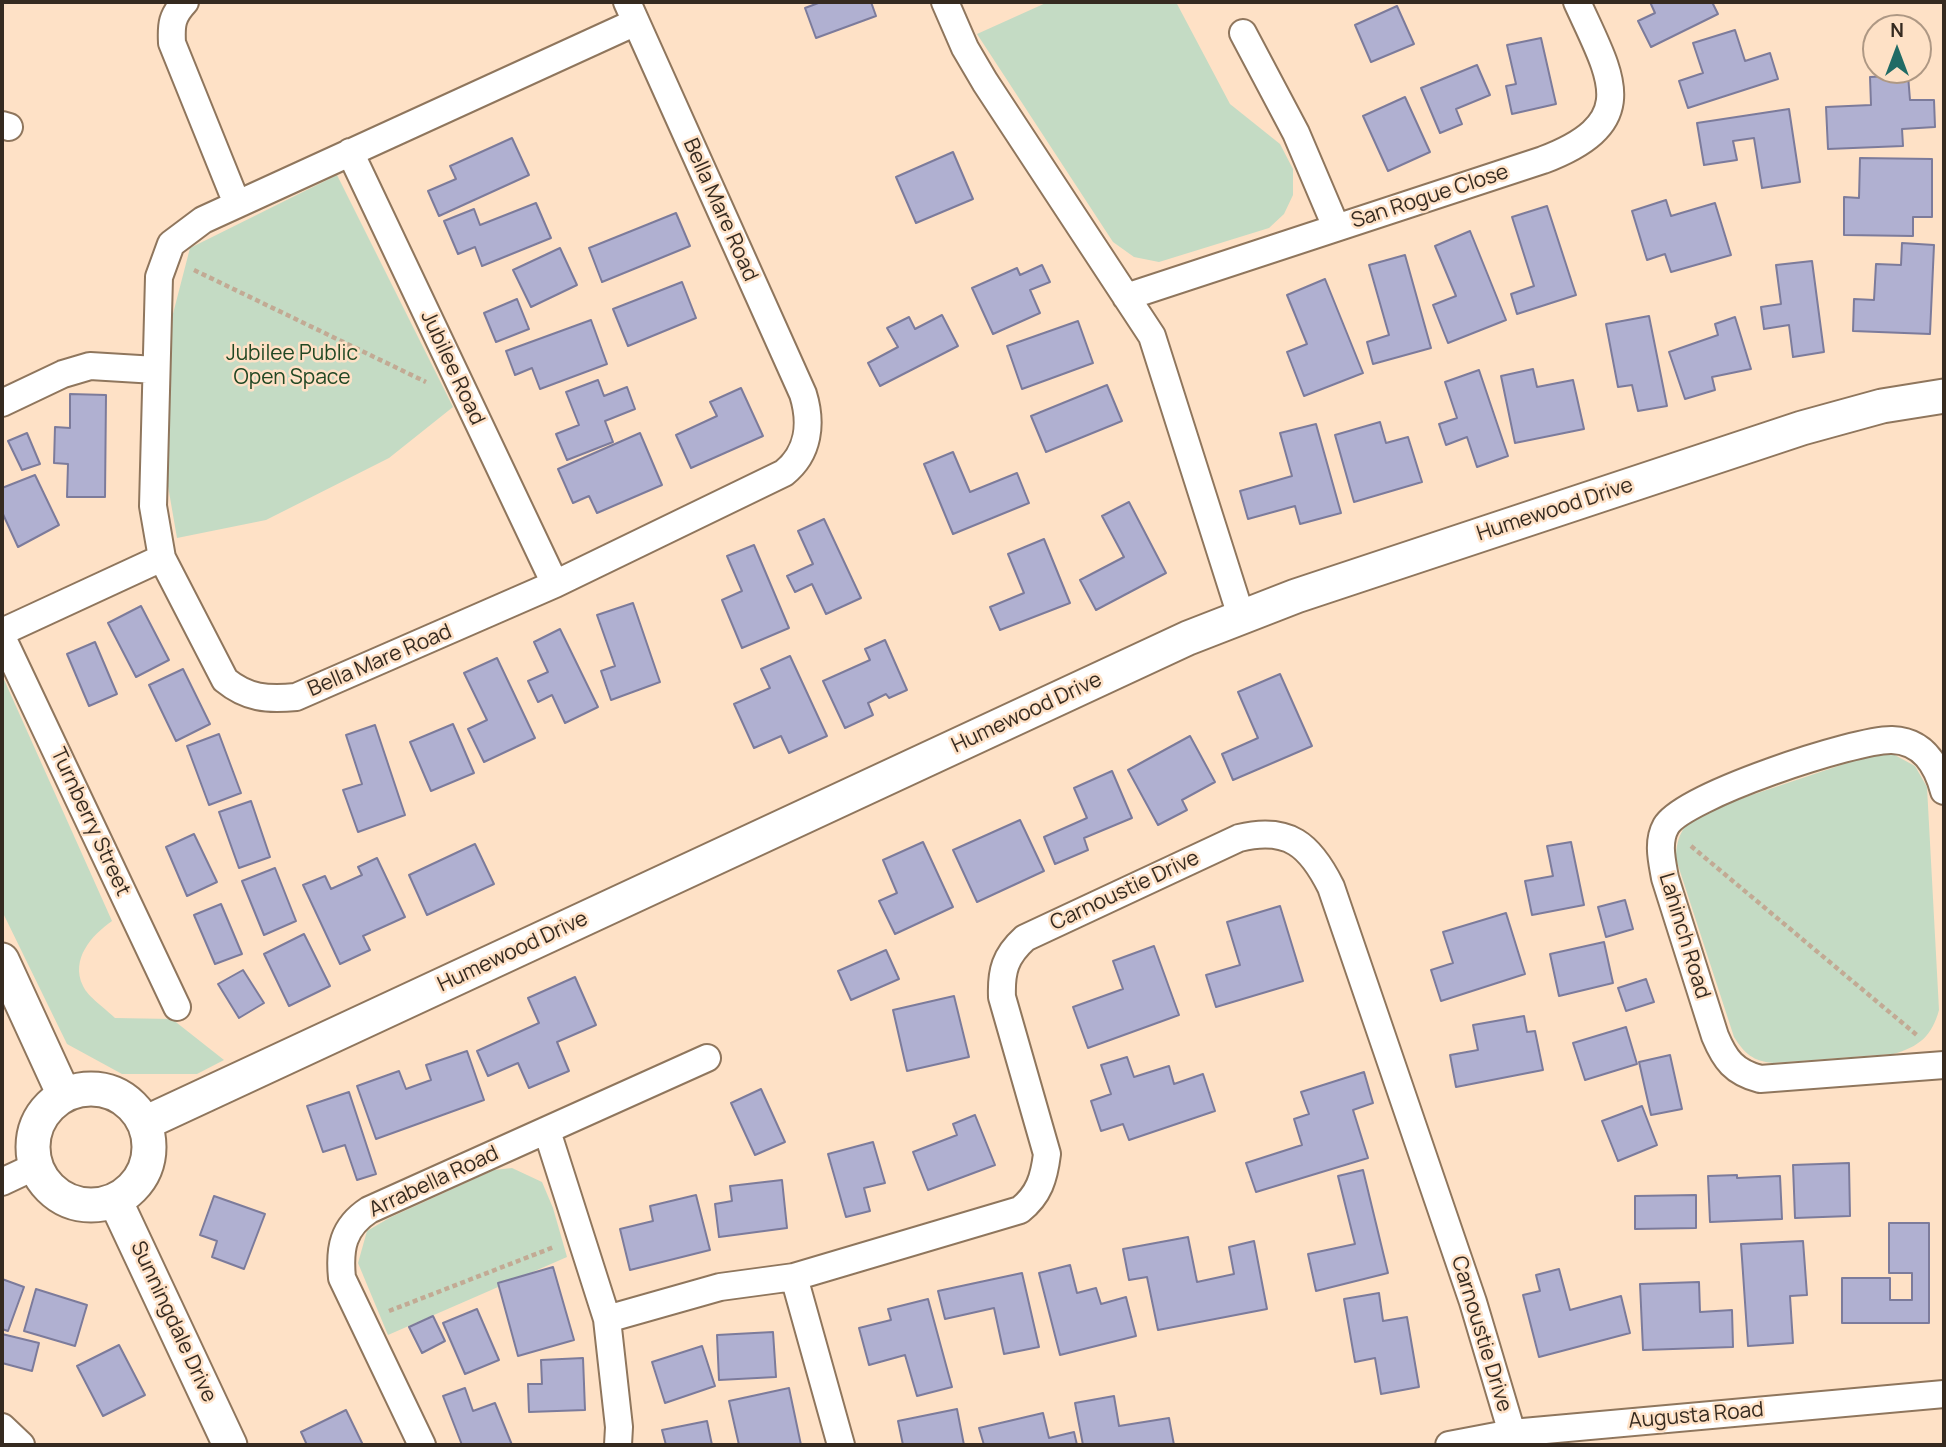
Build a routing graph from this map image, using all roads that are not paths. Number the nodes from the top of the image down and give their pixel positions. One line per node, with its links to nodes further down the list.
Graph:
1 (185, 2): 7 (street)
2 (945, 2): 9 (street)
3 (1577, 2): 8 (street, San Rogue Close)
4 (631, 12): 6 (street, Bella Mare Road); 14 (street, Bella Mare Road)
5 (1243, 33): 8 (street)
6 (350, 152): 7 (street, Bella Mare Road); 14 (street, Jubilee Road)
7 (237, 204): 10 (street, Bella Mare Road)
8 (1336, 228): 9 (street, San Rogue Close)
9 (1126, 297): 15 (street)
10 (156, 370): 12 (street); 13 (street, Bella Mare Road)
11 (1944, 396): 15 (street, Humewood Drive)
12 (2, 403)
13 (162, 558): 14 (street, Bella Mare Road); 16 (street)
14 (555, 584)
15 (1241, 616): 23 (street, Humewood Drive)
16 (2, 634): 19 (street, Turnberry Street)
17 (1944, 791): 21 (street, Lahinch Road)
18 (2, 960): 22 (street)
19 (177, 1007)
20 (707, 1058): 24 (street, Arrabella Road)
21 (1944, 1065)
22 (64, 1095): 23 (street); 25 (street)
23 (145, 1123): 27 (street)
24 (547, 1131): 29 (street); 35 (street, Arrabella Road)
25 (36, 1166): 26 (street); 27 (street)
26 (2, 1182)
27 (115, 1200): 34 (street, Sunningdale Drive)
28 (794, 1277): 29 (street); 32 (street, Carnoustie Drive); 37 (street)
29 (607, 1320): 36 (street)
30 (1944, 1394): 32 (street, Augusta Road)
31 (2, 1427): 33 (street)
32 (1512, 1433): 38 (street, Augusta Road)
33 (21, 1445)
34 (230, 1445)
35 (422, 1445)
36 (618, 1445)
37 (841, 1445)
38 (1449, 1445)

